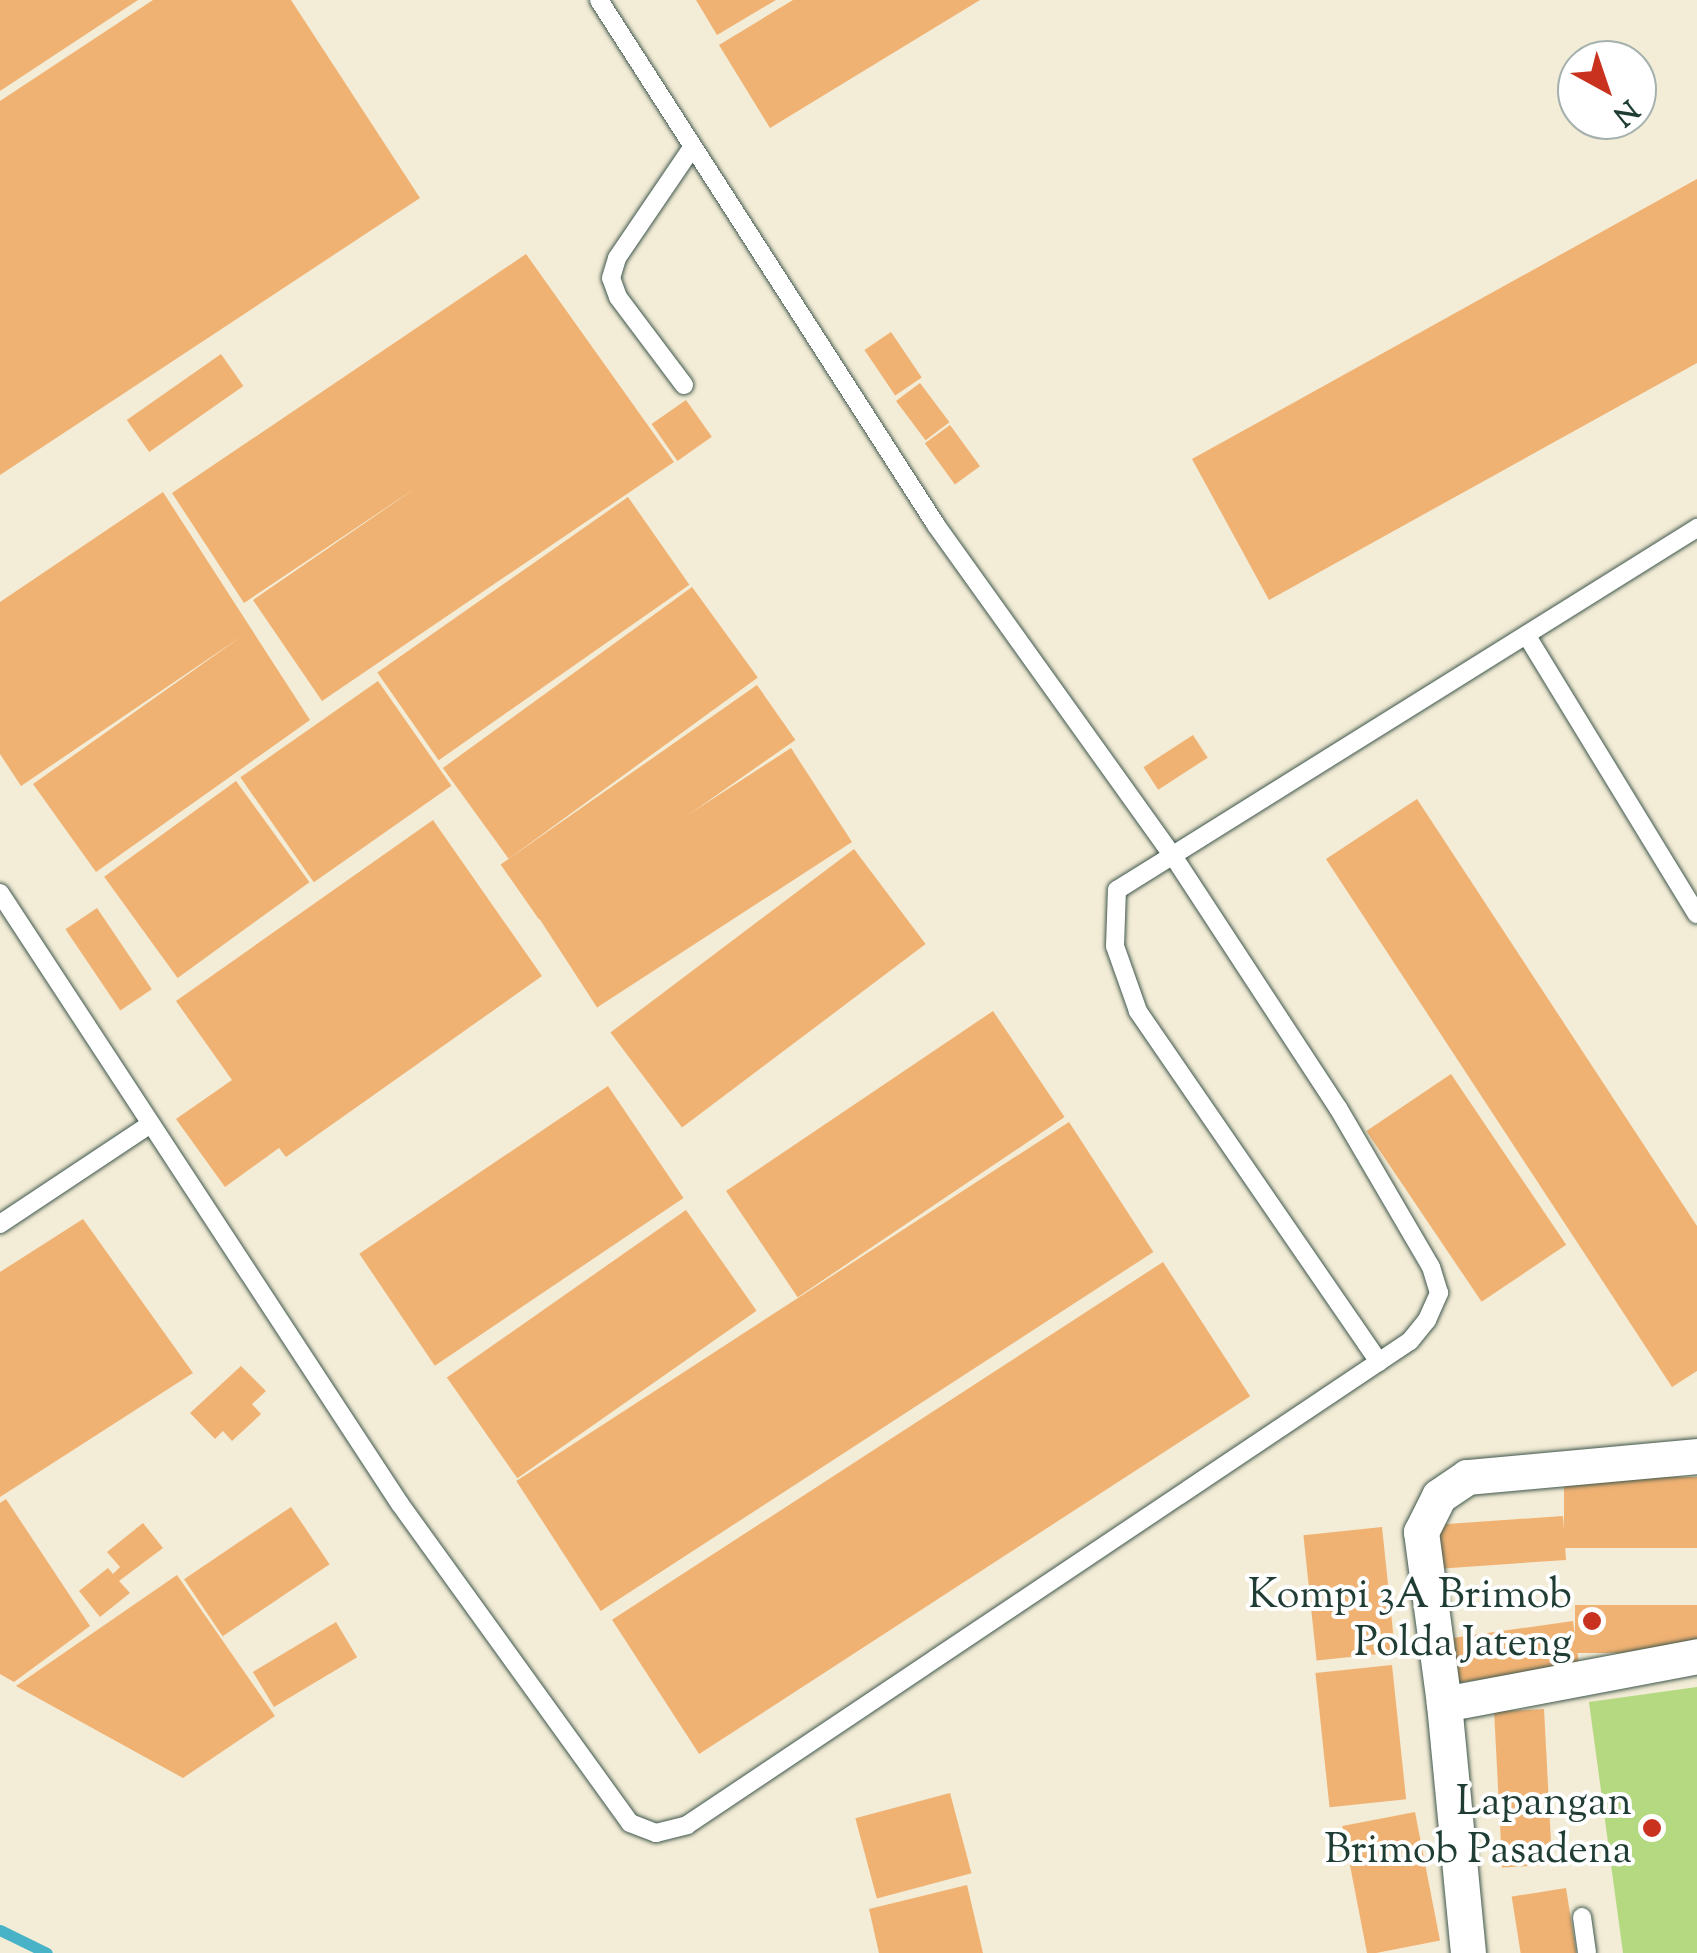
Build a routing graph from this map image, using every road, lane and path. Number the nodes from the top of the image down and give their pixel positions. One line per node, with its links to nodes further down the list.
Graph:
1 (599, 0): 2 (lane)
2 (693, 146): 3 (lane); 6 (lane)
3 (684, 385)
4 (1697, 528): 5 (lane)
5 (1527, 636): 6 (lane); 8 (lane)
6 (1174, 860): 11 (lane); 11 (lane)
7 (0, 893): 9 (lane)
8 (1697, 914)
9 (149, 1125): 10 (lane); 11 (lane)
10 (0, 1224)
11 (1379, 1362)
12 (1697, 1456): 14 (street)
13 (1697, 1656): 14 (street)
14 (1444, 1704): 16 (street)
15 (1582, 1916): 17 (lane)
16 (1468, 1953)
17 (1587, 1953)

